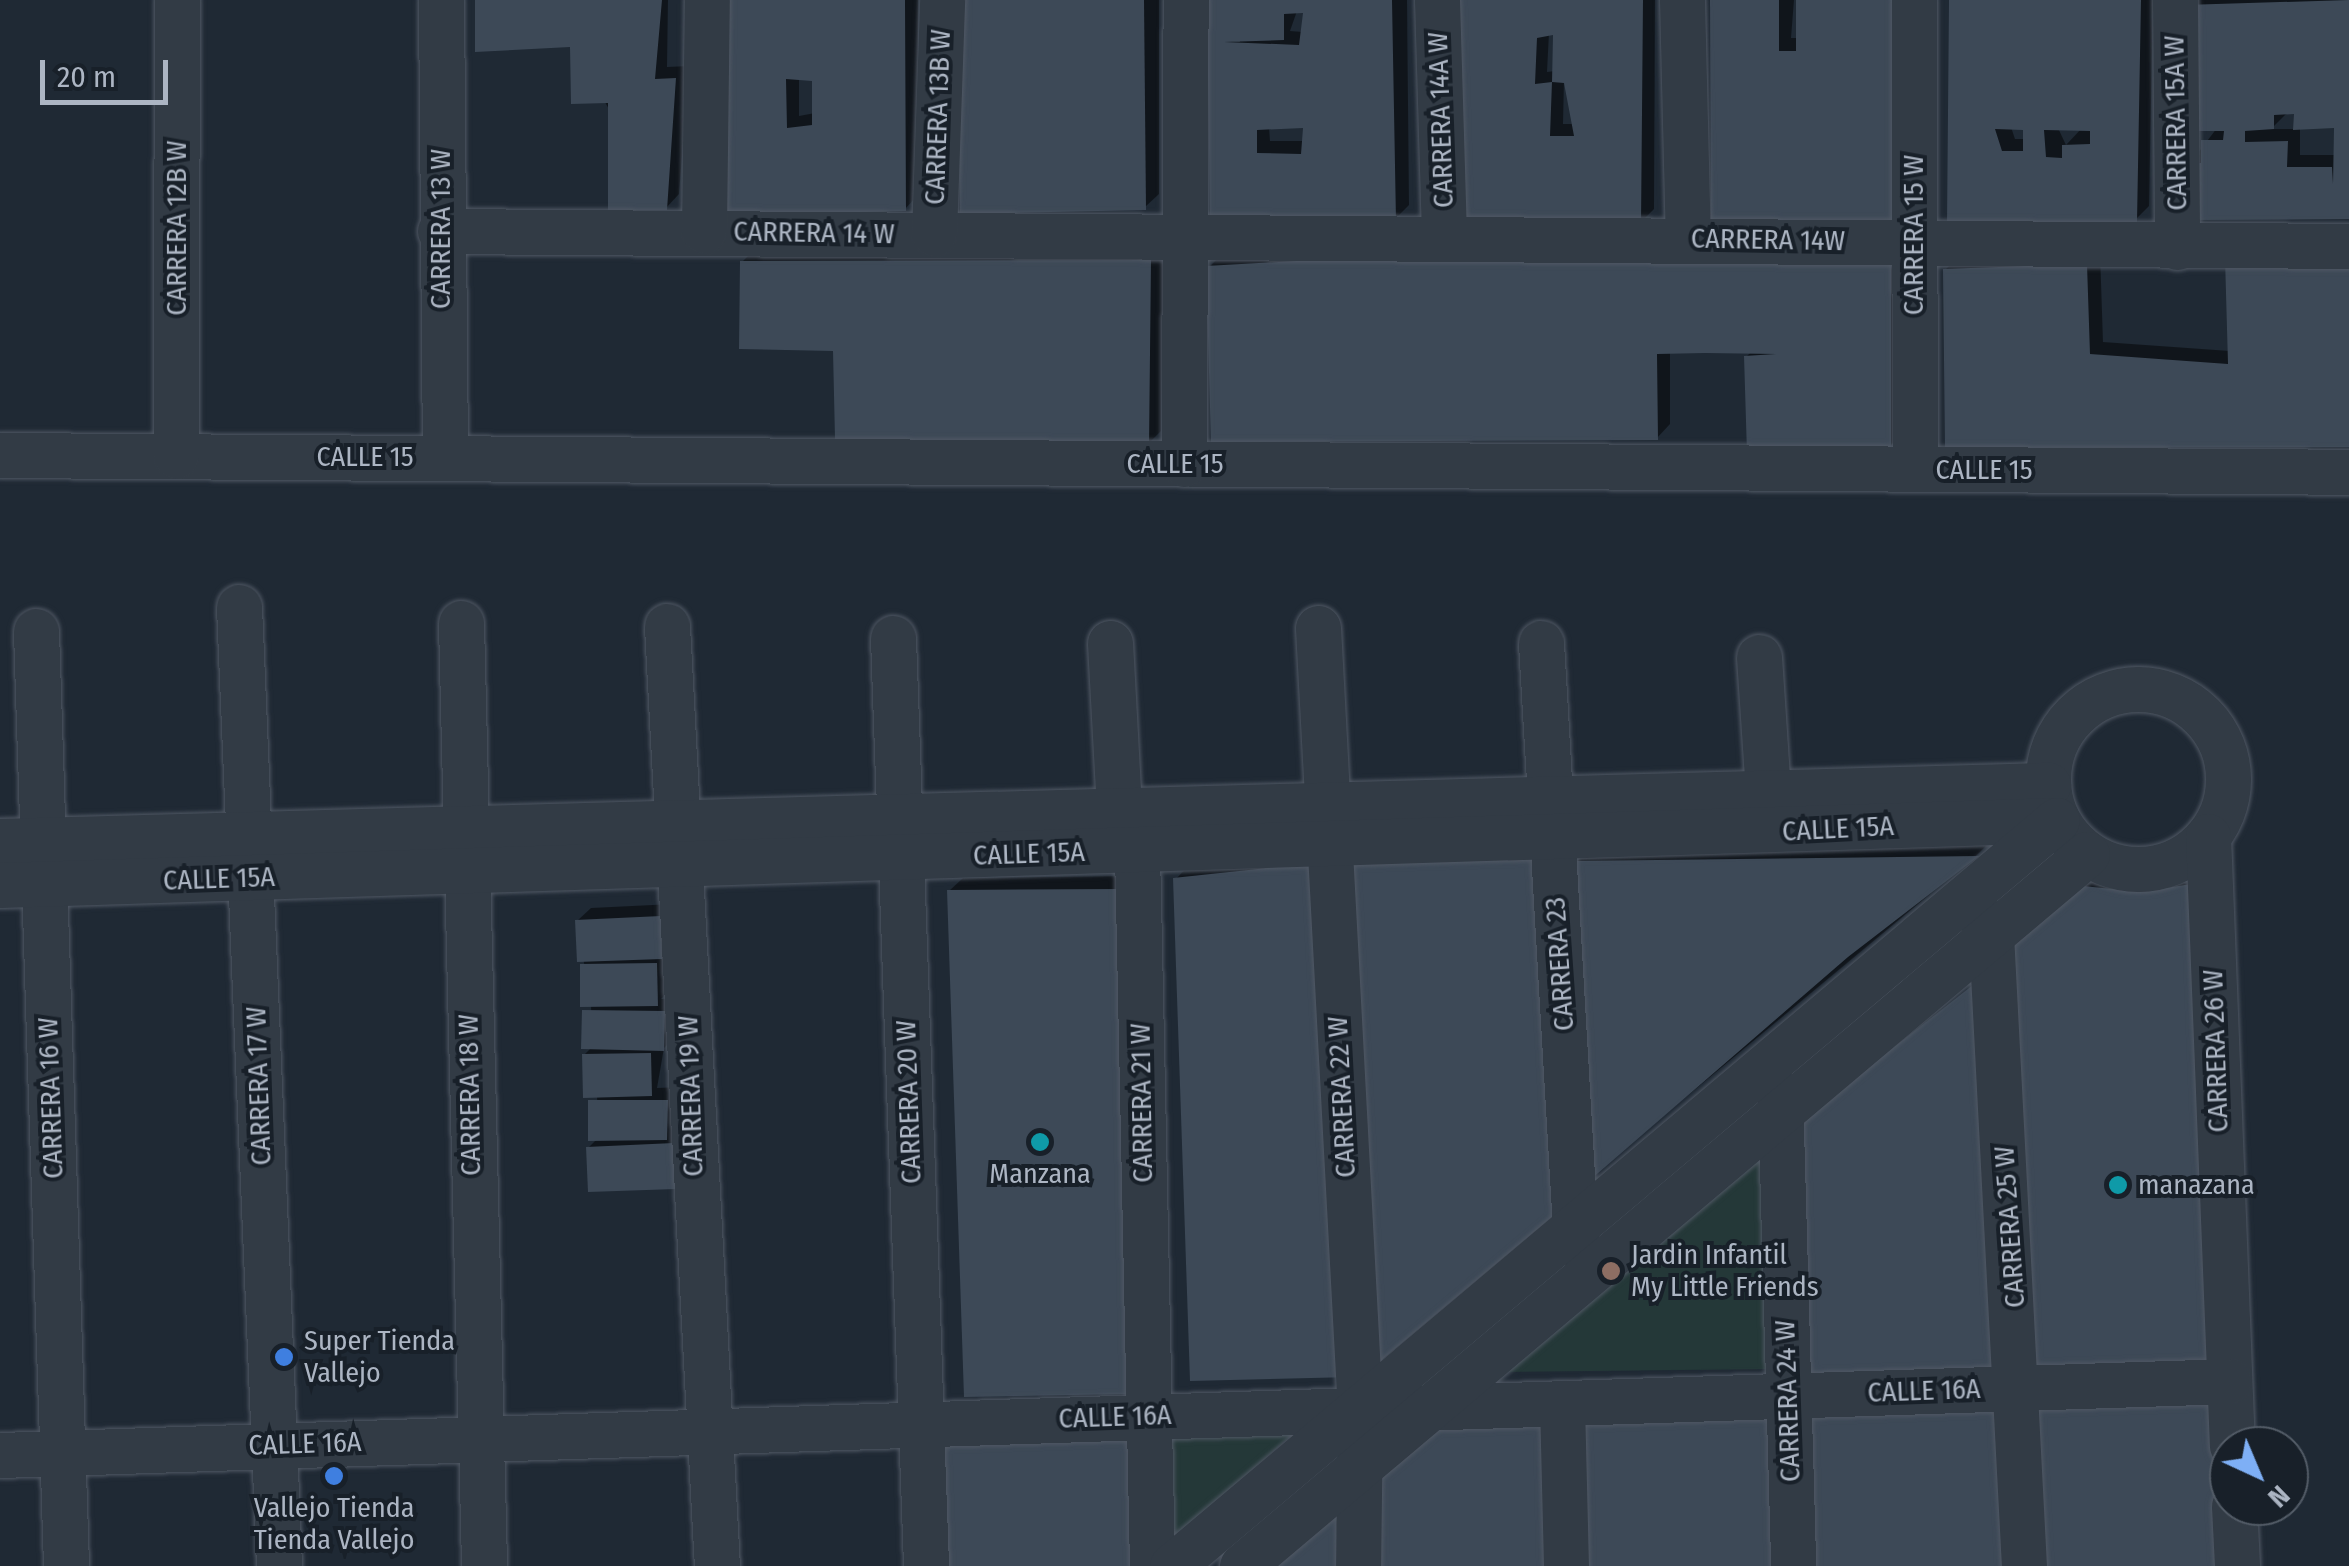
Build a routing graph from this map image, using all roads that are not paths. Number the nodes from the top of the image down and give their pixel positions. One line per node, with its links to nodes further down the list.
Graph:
1 (178, 0): 20 (street, CARRERA 12B W)
2 (441, 0): 10 (street, CARRERA 13 W)
3 (707, 0): 11 (street)
4 (942, 0): 12 (street, CARRERA 13B W)
5 (1186, 0): 13 (street)
6 (1437, 0): 14 (street, CARRERA 14A W)
7 (1682, 0): 15 (street)
8 (1914, 0): 16 (street, CARRERA 15 W)
9 (2174, 0): 18 (street, CARRERA 15A W)
10 (440, 231): 11 (street, CARRERA 14 W); 21 (street, CARRERA 13 W)
11 (704, 231): 12 (street, CARRERA 14 W)
12 (934, 234): 13 (street, CARRERA 14 W)
13 (1187, 238): 14 (street, CARRERA 14W); 22 (street)
14 (1444, 239): 15 (street, CARRERA 14W)
15 (1688, 239): 16 (street, CARRERA 14W)
16 (1914, 242): 18 (street, CARRERA 14W); 23 (street, CARRERA 15 W)
17 (2349, 246): 18 (street, CARRERA 14W)
18 (2178, 247)
19 (0, 455): 20 (street, CALLE 15)
20 (176, 456): 21 (street, CALLE 15)
21 (445, 458): 22 (street, CALLE 15)
22 (1184, 464): 23 (street, CALLE 15)
23 (1915, 469): 24 (street, CALLE 15)
24 (2349, 472)
25 (239, 607): 46 (street, CARRERA 17 W)
26 (461, 623): 43 (street, CARRERA 18 W)
27 (667, 626): 42 (street, CARRERA 19 W)
28 (1318, 628): 38 (street, CARRERA 22 W)
29 (36, 631): 41 (street, CARRERA 16 W)
30 (893, 638): 40 (street, CARRERA 20 W)
31 (1541, 643): 37 (street, CARRERA 23)
32 (1110, 644): 35 (street, CARRERA 21 W)
33 (1759, 657): 36 (street)
34 (2053, 802): 36 (street, CALLE 15A); 39 (street); 45 (street); 48 (street)
35 (1119, 810): 38 (street, CALLE 15A); 40 (street, CALLE 15A); 44 (street, CARRERA 21 W)
36 (1770, 812): 37 (street, CALLE 15A)
37 (1552, 819): 38 (street, CALLE 15A); 52 (street, CARRERA 23)
38 (1326, 825): 44 (street, CALLE 15A); 59 (street, CARRERA 22 W)
39 (2208, 836): 45 (street); 54 (street, CARRERA 26 W)
40 (899, 837): 42 (street, CALLE 15A); 44 (street, CALLE 15A); 61 (street, CARRERA 20 W)
41 (21, 840): 46 (street, CALLE 15A); 47 (street, CARRERA 16 W)
42 (681, 844): 43 (street, CALLE 15A); 63 (street, CARRERA 19 W)
43 (465, 850): 46 (street, CALLE 15A); 64 (street, CARRERA 18 W)
44 (1137, 852): 60 (street, CARRERA 21 W)
45 (2088, 854): 49 (street)
46 (249, 856): 47 (street, CALLE 15A); 65 (street, CARRERA 17 W)
47 (22, 885): 66 (street, CARRERA 16 W)
48 (1967, 896): 49 (street, CARRERA 25 W); 50 (street)
49 (1991, 935): 51 (street); 55 (street, CARRERA 25 W)
50 (1777, 1056): 51 (street, CARRERA 24 W); 52 (street)
51 (1782, 1112): 53 (street); 56 (street, CARRERA 24 W)
52 (1576, 1224): 53 (street, CARRERA 23); 59 (street)
53 (1575, 1286): 58 (street)
54 (2229, 1381): 55 (street, CALLE 16A); 62 (street, CARRERA 26 W)
55 (2020, 1388): 56 (street, CALLE 16A); 81 (street, CARRERA 25 W)
56 (1787, 1395): 57 (street, CALLE 16A); 80 (street, CARRERA 24 W)
57 (1562, 1403): 58 (street, CALLE 16A); 79 (street)
58 (1436, 1407): 59 (street, CALLE 16A); 68 (street)
59 (1360, 1410): 60 (street, CALLE 16A); 68 (street, CARRERA 22 W); 76 (street)
60 (1149, 1416): 61 (street, CALLE 16A); 75 (street, CARRERA 21 W)
61 (920, 1424): 63 (street, CALLE 16A); 74 (street, CARRERA 20 W)
62 (2231, 1426)
63 (706, 1431): 64 (street, CALLE 16A); 73 (street, CARRERA 19 W)
64 (477, 1439): 65 (street, CALLE 16A); 72 (street, CARRERA 18 W)
65 (274, 1445): 66 (street, CALLE 16A); 71 (street, CARRERA 17 W)
66 (63, 1452): 67 (street, CALLE 16A); 70 (street, CARRERA 16 W)
67 (0, 1454)
68 (1354, 1471): 77 (street); 78 (street, CARRERA 22 W)
69 (2235, 1526): 82 (street)
70 (66, 1566)
71 (279, 1566)
72 (484, 1566)
73 (717, 1566)
74 (926, 1566)
75 (1152, 1566)
76 (1172, 1566)
77 (1242, 1566)
78 (1358, 1566)
79 (1566, 1566)
80 (1793, 1566)
81 (2024, 1566)
82 (2236, 1566)

